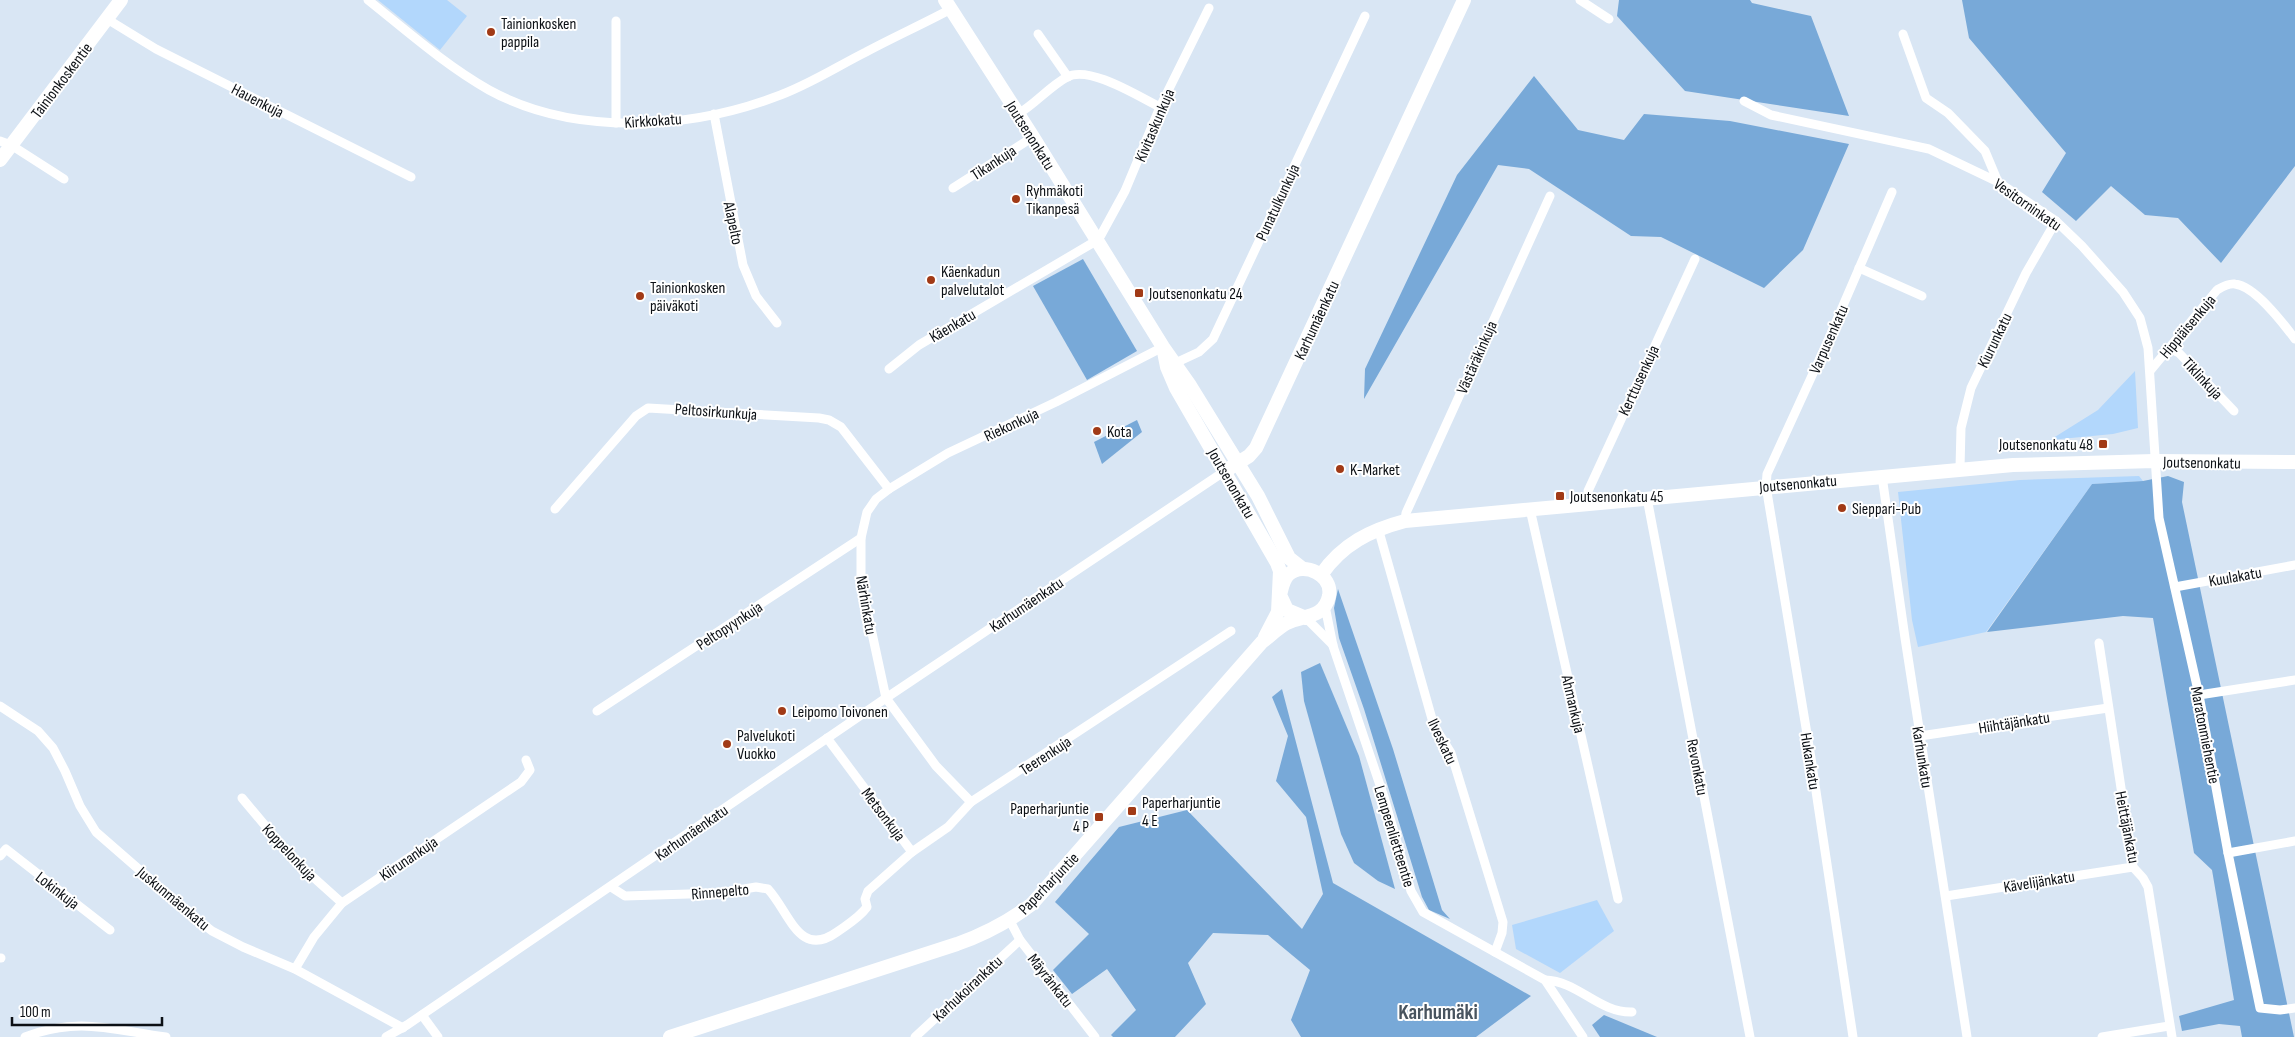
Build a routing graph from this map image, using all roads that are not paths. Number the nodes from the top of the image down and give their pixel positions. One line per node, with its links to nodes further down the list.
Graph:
1 (121, 0): 8 (main road, Tainionkoskentie)
2 (368, 0): 18 (street, Kirkkokatu)
3 (1464, 0): 43 (main road, Karhumäenkatu)
4 (1580, 0): 9 (street)
5 (948, 5): 16 (street, Kirkkokatu); 17 (main road, Joutsenonkatu)
6 (1209, 8): 15 (street, Kivitaskunkuja)
7 (1365, 16): 37 (street, Punatulkunkuja)
8 (107, 19): 20 (main road, Tainionkoskentie); 22 (street, Hauenkuja)
9 (1609, 19)
10 (616, 22): 18 (street)
11 (1038, 34): 13 (street)
12 (1903, 34): 24 (street)
13 (1068, 77): 15 (street); 17 (street)
14 (1744, 101): 24 (street, Vesitorninkatu)
15 (1160, 107): 29 (street, Kivitaskunkuja)
16 (714, 114): 18 (street, Kirkkokatu); 33 (street, Alapelto)
17 (1018, 114): 19 (main road, Joutsenonkatu)
18 (616, 123)
19 (1033, 137): 25 (street, Tikankuja); 29 (main road, Joutsenonkatu)
20 (6, 143): 21 (main road, Tainionkoskentie); 23 (street)
21 (0, 160)
22 (411, 178)
23 (64, 179)
24 (1998, 182): 28 (street, Vesitorninkatu)
25 (953, 188)
26 (1892, 192): 31 (street, Varpusenkatu)
27 (1550, 196): 54 (street, Västäräkinkuja)
28 (2056, 221): 39 (street, Vesitorninkatu); 44 (street, Kiurunkatu)
29 (1096, 241): 35 (main road, Joutsenonkatu); 38 (street, Käenkatu)
30 (1694, 259): 50 (street, Kerttusenkuja)
31 (1858, 268): 32 (street); 47 (street, Varpusenkatu)
32 (1922, 296)
33 (777, 323)
34 (2295, 339): 36 (street, Hippiäisenkuja)
35 (1162, 347): 37 (main road, Joutsenonkatu); 48 (street, Riekonkuja)
36 (2169, 348): 39 (street, Hippiäisenkuja); 40 (street, Tiklinkuja)
37 (1171, 365): 43 (main road, Joutsenonkatu); 45 (main road, Joutsenonkatu)
38 (889, 369)
39 (2150, 371): 41 (street, Vesitorninkatu)
40 (2234, 411)
41 (2154, 461): 42 (main road, Joutsenonkatu); 44 (main road, Joutsenonkatu); 60 (street, Maratonmiehentie)
42 (2295, 462)
43 (1237, 464): 45 (main road, Karhumäenkatu); 58 (main road, Joutsenonkatu)
44 (1960, 468): 46 (main road, Joutsenonkatu)
45 (1225, 471): 61 (main road, Joutsenonkatu); 70 (street, Karhumäenkatu)
46 (1882, 476): 47 (main road, Joutsenonkatu); 74 (street, Karhunkatu)
47 (1766, 486): 49 (main road, Joutsenonkatu); 109 (street, Hukankatu)
48 (889, 489): 51 (street, Peltosirkunkuja); 53 (street, Riekonkuja)
49 (1647, 498): 50 (main road, Joutsenonkatu); 108 (street, Revonkatu)
50 (1590, 503): 52 (main road, Joutsenonkatu)
51 (556, 509)
52 (1530, 509): 54 (main road, Joutsenonkatu); 86 (street, Ahmankuja)
53 (867, 512): 56 (street, Närhinkatu)
54 (1405, 520): 55 (main road, Joutsenonkatu)
55 (1378, 528): 59 (main road, Joutsenonkatu); 91 (street, Ilveskatu)
56 (861, 538): 70 (street, Närhinkatu); 73 (street, Peltopyynkuja)
57 (2295, 565): 60 (street, Kuulakatu)
58 (1303, 569): 59 (main road); 61 (main road)
59 (1321, 575): 62 (main road)
60 (2175, 587): 69 (street, Maratonmiehentie)
61 (1280, 595): 63 (main road); 65 (main road, Paperharjuntie)
62 (1325, 606): 63 (main road); 67 (street, Lempeenlietteentie)
63 (1306, 618): 65 (main road, Paperharjuntie); 67 (street, Lempeenlietteentie)
64 (1231, 631): 78 (street, Teerenkuja)
65 (1262, 642): 88 (main road, Paperharjuntie)
66 (2099, 642): 72 (street, Heittäjänkatu)
67 (1333, 646): 91 (street, Lempeenlietteentie)
68 (2295, 680): 69 (street)
69 (2199, 694): 82 (street, Maratonmiehentie)
70 (886, 698): 75 (street, Karhumäenkatu); 78 (street)
71 (0, 706): 92 (street, Juskunmäenkatu)
72 (2108, 708): 74 (street, Hiihtäjänkatu); 83 (street, Heittäjänkatu)
73 (597, 711)
74 (1920, 736): 85 (street, Karhunkatu)
75 (827, 738): 80 (street, Metsonkuja); 84 (street, Karhumäenkatu)
76 (526, 760): 87 (street, Kiirunankuja)
77 (242, 798): 87 (street, Koppelonkuja)
78 (972, 802): 80 (street, Metsonkuja)
79 (2295, 842): 82 (street)
80 (912, 852): 84 (street, Rinnepelto)
81 (3, 853): 89 (street, Lokinkuja)
82 (2228, 853): 94 (street, Maratonmiehentie)
83 (2133, 867): 85 (street, Kävelijänkatu); 97 (street, Heittäjänkatu)
84 (611, 887): 96 (street, Karhumäenkatu)
85 (1946, 896): 110 (street, Karhunkatu)
86 (1618, 899)
87 (342, 903): 92 (street, Kiirunankuja)
88 (1010, 921): 90 (street, Mäyränkatu); 104 (main road, Paperharjuntie)
89 (110, 930)
90 (1020, 940): 105 (street, Karhukoirankatu); 106 (street, Mäyränkatu)
91 (1494, 952): 93 (street, Lempeenlietteentie)
92 (295, 969): 98 (street, Juskunmäenkatu)
93 (1545, 980): 95 (street); 107 (street, Lempeenlietteentie)
94 (2295, 1008)
95 (1632, 1012)
96 (422, 1015): 98 (street, Karhumäenkatu); 103 (street)
97 (2169, 1026): 111 (street); 112 (street, Heittäjänkatu)
98 (403, 1028): 102 (street, Karhumäenkatu)
99 (150, 1036): 100 (street); 101 (street)
100 (25, 1037)
101 (166, 1037)
102 (386, 1037)
103 (438, 1037)
104 (670, 1037)
105 (914, 1037)
106 (1095, 1037)
107 (1583, 1037)
108 (1750, 1037)
109 (1853, 1037)
110 (1967, 1037)
111 (2102, 1037)
112 (2172, 1037)

